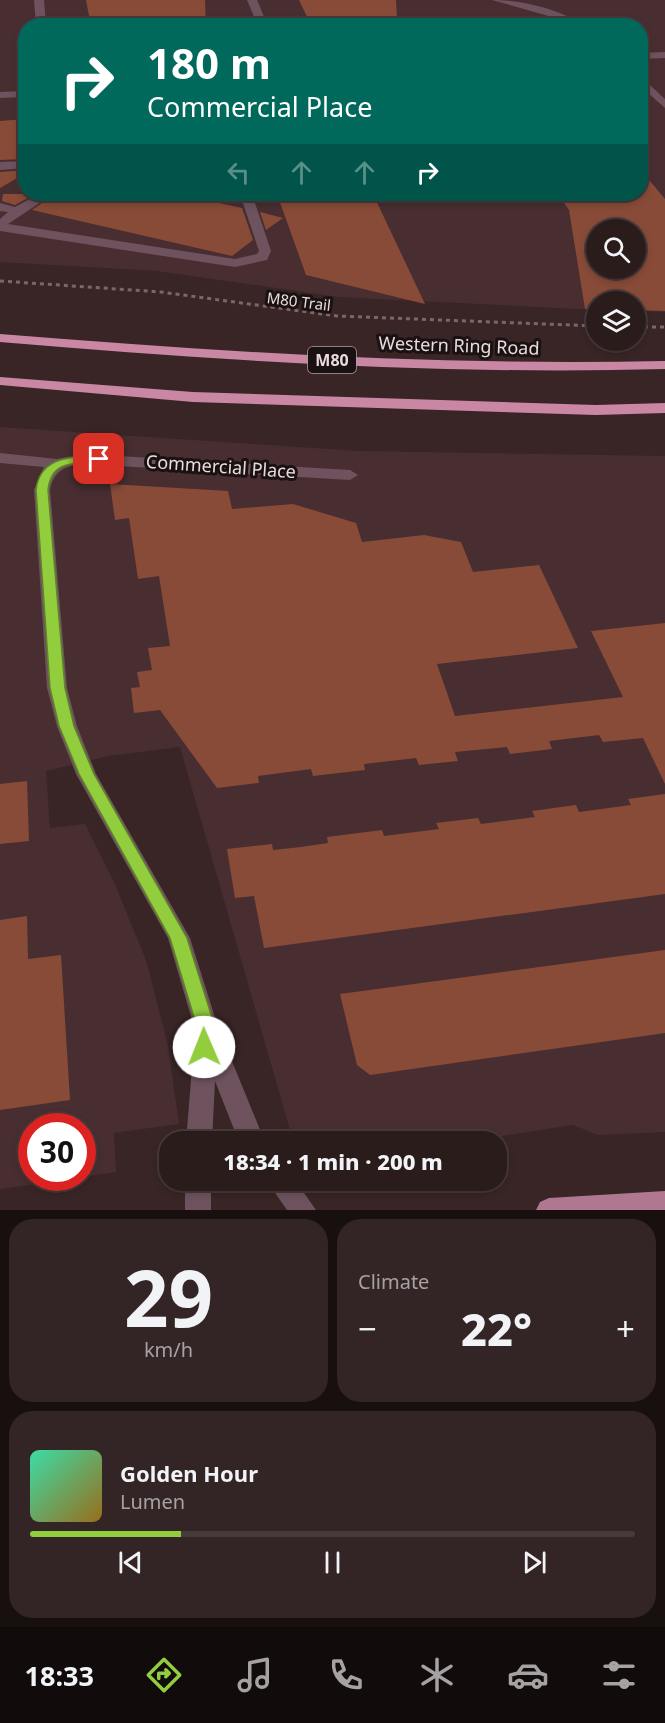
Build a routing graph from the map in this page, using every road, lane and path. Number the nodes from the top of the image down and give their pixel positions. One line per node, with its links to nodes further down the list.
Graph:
1 (39, 0): 4 (street)
2 (252, 0): 5 (street)
3 (497, 0): 6 (street)
4 (40, 18)
5 (260, 18)
6 (562, 18)
7 (665, 55): 8 (street)
8 (648, 56)
9 (648, 87): 12 (street)
10 (18, 94): 11 (street)
11 (0, 95)
12 (665, 105)
13 (18, 165): 14 (street)
14 (0, 166)
15 (34, 201): 18 (street)
16 (248, 201): 19 (street)
17 (0, 207): 18 (street)
18 (17, 211): 19 (street)
19 (0, 226)
20 (0, 281): 21 (path, M80 Trail)
21 (586, 326)
22 (646, 327): 23 (path)
23 (665, 327)
24 (0, 338): 25 (highway, Western Ring Road / M80)
25 (665, 366)
26 (0, 381): 28 (highway)
27 (665, 408): 28 (highway)
28 (596, 410): 29 (highway)
29 (665, 414)
30 (0, 458): 31 (street, Commercial Place)
31 (57, 464): 32 (street, Commercial Place); 33 (street)
32 (350, 475)
33 (206, 1027): 34 (street); 35 (street)
34 (200, 1131)
35 (248, 1131)
36 (198, 1191): 39 (street)
37 (288, 1191): 40 (street)
38 (665, 1203): 41 (main road)
39 (198, 1210)
40 (303, 1210)
41 (549, 1210)

